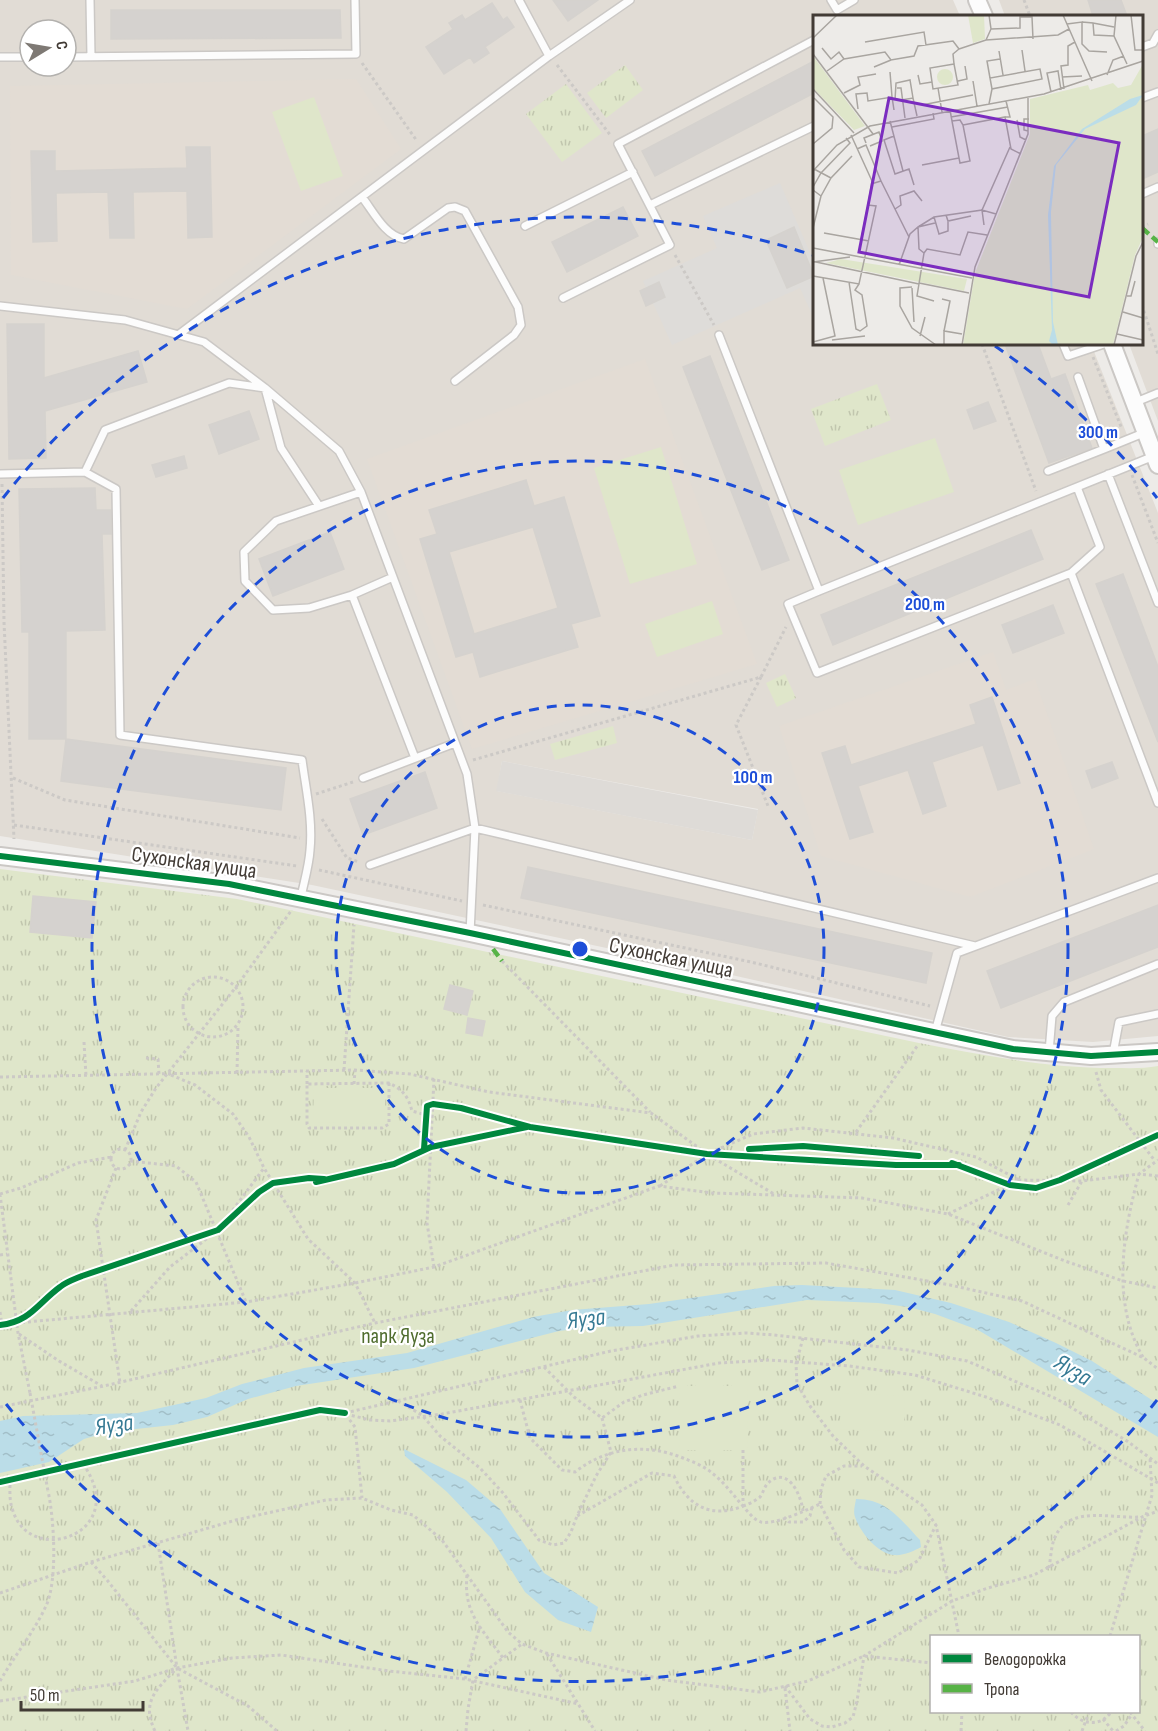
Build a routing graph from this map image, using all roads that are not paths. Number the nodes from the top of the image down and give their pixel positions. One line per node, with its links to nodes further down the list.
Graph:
1 (90, 0): 12 (lane)
2 (356, 0): 12 (lane)
3 (519, 0): 13 (lane)
4 (630, 0): 13 (lane)
5 (831, 0): 6 (lane)
6 (854, 0)
7 (977, 0): 8 (street)
8 (984, 15)
9 (1158, 34): 11 (lane)
10 (813, 41): 20 (lane)
11 (1155, 45)
12 (91, 56): 16 (lane)
13 (549, 56): 23 (lane)
14 (0, 57): 15 (lane)
15 (18, 57)
16 (78, 57)
17 (1158, 92): 18 (lane)
18 (1143, 98)
19 (813, 126): 24 (lane)
20 (633, 172): 24 (lane); 25 (lane)
21 (1158, 187): 22 (lane)
22 (1143, 194)
23 (362, 196): 29 (lane); 34 (lane)
24 (650, 205): 26 (lane)
25 (525, 226)
26 (563, 298)
27 (0, 306): 29 (lane)
28 (719, 334): 50 (lane)
29 (178, 335): 35 (lane)
30 (1063, 345): 31 (lane)
31 (1101, 345)
32 (1112, 345): 37 (street)
33 (1078, 377): 39 (lane)
34 (455, 381)
35 (265, 388): 41 (lane); 46 (lane); 47 (lane)
36 (1158, 393): 37 (lane)
37 (1135, 403): 38 (street)
38 (1146, 432): 39 (lane); 40 (street)
39 (1104, 449): 42 (lane)
40 (1156, 460): 44 (lane)
41 (85, 471): 43 (lane); 61 (lane)
42 (1048, 471)
43 (1, 474)
44 (1108, 474): 45 (lane); 52 (lane)
45 (1077, 487): 48 (lane); 50 (lane)
46 (362, 492): 47 (lane); 49 (lane)
47 (319, 506): 51 (lane)
48 (1071, 573): 50 (lane); 56 (lane)
49 (393, 577): 51 (lane); 53 (lane)
50 (819, 591)
51 (352, 595): 54 (lane)
52 (1158, 603)
53 (455, 743): 54 (lane); 57 (lane)
54 (415, 758): 55 (lane)
55 (363, 778)
56 (1158, 803)
57 (476, 828): 59 (lane); 62 (lane); 63 (lane)
58 (0, 856): 61 (street, Сухонская улица)
59 (370, 865)
60 (1158, 878): 63 (lane)
61 (298, 898): 62 (street, Сухонская улица)
62 (470, 933): 66 (street, Сухонская улица)
63 (975, 946): 66 (lane)
64 (1158, 964): 67 (lane)
65 (1158, 1014): 69 (lane)
66 (930, 1034): 67 (street, Сухонская улица)
67 (1049, 1052): 69 (street, Сухонская улица)
68 (1158, 1053): 69 (street, Сухонская улица)
69 (1113, 1055)

